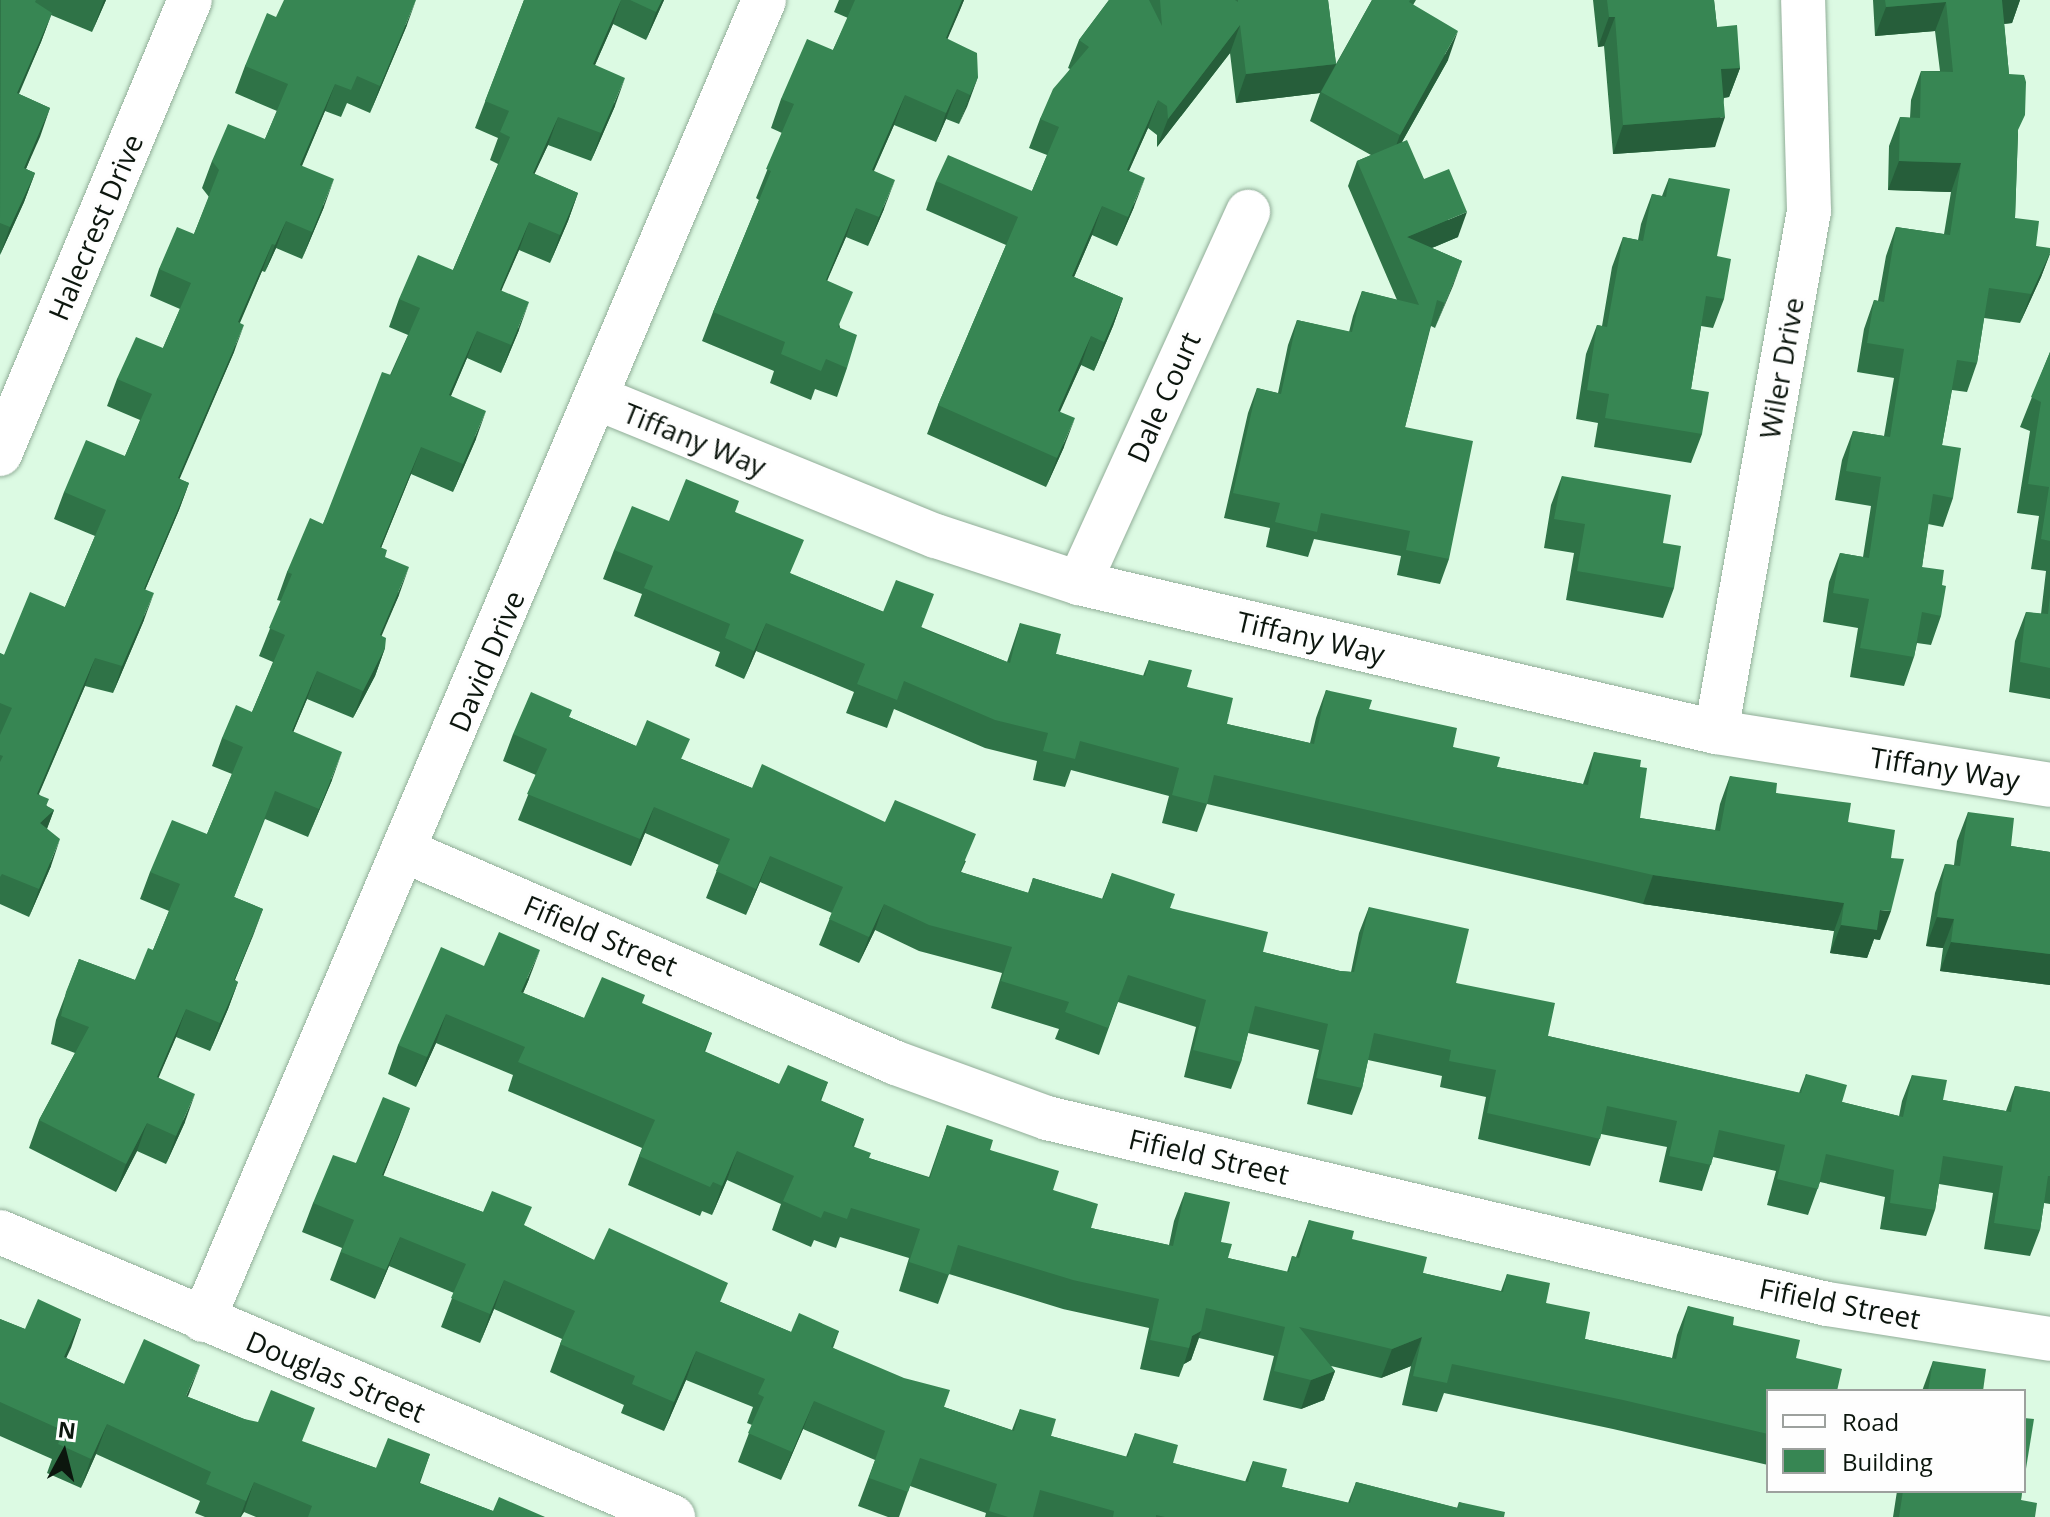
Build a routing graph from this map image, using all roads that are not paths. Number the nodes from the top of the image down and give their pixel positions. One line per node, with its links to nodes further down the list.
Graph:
1 (190, 0): 6 (street, Halecrest Drive)
2 (764, 0): 5 (street, David Drive)
3 (1803, 0): 8 (street, Wiler Drive)
4 (1248, 212): 7 (street, Dale Court)
5 (597, 398): 7 (street, Tiffany Way); 10 (street, David Drive)
6 (0, 454)
7 (1079, 583): 8 (street, Tiffany Way)
8 (1716, 732): 9 (street, Tiffany Way)
9 (2050, 785)
10 (405, 851): 12 (street, David Drive); 13 (street, Fifield Street)
11 (0, 1232): 12 (street, Douglas Street)
12 (203, 1320): 14 (street, Douglas Street)
13 (2050, 1339)
14 (673, 1517)

